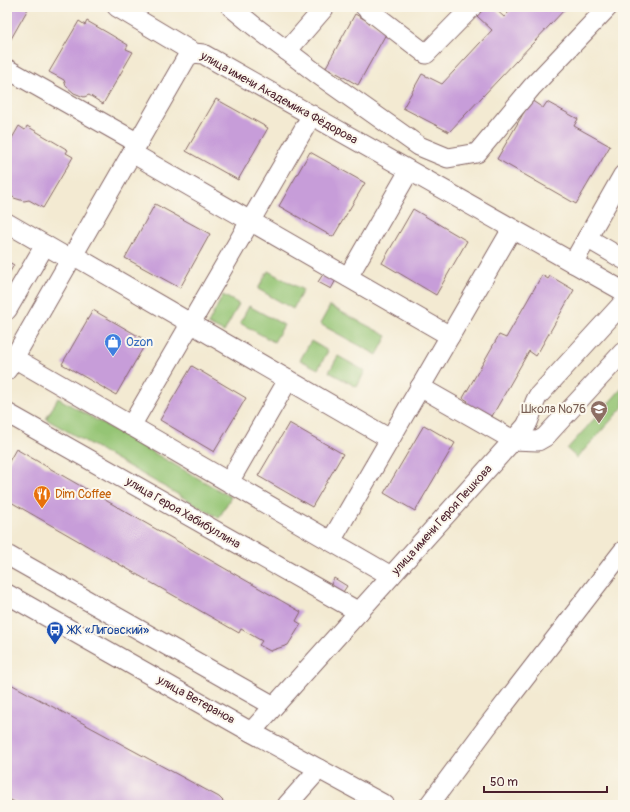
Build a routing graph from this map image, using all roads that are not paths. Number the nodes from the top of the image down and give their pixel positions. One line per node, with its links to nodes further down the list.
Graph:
1 (117, 7): 8 (street)
2 (231, 7): 7 (street)
3 (325, 7): 7 (street)
4 (365, 7): 5 (street)
5 (472, 7)
6 (608, 7): 7 (street)
7 (287, 51)
8 (194, 53): 10 (street, улица имени Академика Фёдорова); 11 (street, улица имени Академика Фёдорова)
9 (7, 69): 11 (street)
10 (312, 115): 12 (street, улица имени Академика Фёдорова); 14 (street)
11 (135, 148): 14 (street); 19 (street, улица имени Академика Фёдорова)
12 (409, 170): 16 (street, улица имени Академика Фёдорова); 22 (street)
13 (623, 175): 17 (street)
14 (251, 221): 22 (street); 26 (street)
15 (7, 223): 18 (street)
16 (512, 229): 21 (street, улица имени Академика Фёдорова); 27 (street)
17 (587, 238): 20 (street); 21 (street)
18 (45, 245): 19 (street); 25 (street)
19 (72, 257): 26 (street); 29 (street, улица имени Академика Фёдорова)
20 (623, 259)
21 (573, 262): 23 (street, улица имени Академика Фёдорова)
22 (348, 277): 27 (street)
23 (623, 291)
24 (623, 303): 35 (street, улица имени Героя Пешкова)
25 (7, 310)
26 (191, 324): 30 (street); 33 (street)
27 (450, 336): 31 (street)
28 (623, 352): 35 (street)
29 (9, 361): 33 (street)
30 (288, 380): 34 (street); 36 (street)
31 (420, 387): 34 (street); 35 (street)
32 (7, 413): 43 (street, улица Героя Хабибуллина)
33 (132, 426): 36 (street)
34 (390, 439): 37 (street)
35 (513, 440): 40 (street, улица имени Героя Пешкова)
36 (229, 482): 37 (street)
37 (331, 542): 40 (street)
38 (623, 551): 50 (street)
39 (7, 555): 44 (street)
40 (391, 576): 43 (street, улица имени Героя Пешкова)
41 (7, 594): 45 (street, улица Ветеранов)
42 (7, 602): 46 (street, улица Ветеранов)
43 (359, 612): 44 (street, улица имени Героя Пешкова)
44 (274, 706): 45 (street, улица имени Героя Пешкова)
45 (252, 732): 46 (street, улица Ветеранов)
46 (317, 771): 47 (street); 48 (street, улица Ветеранов); 49 (street, улица Ветеранов)
47 (287, 805)
48 (372, 805)
49 (385, 805)
50 (429, 805)

